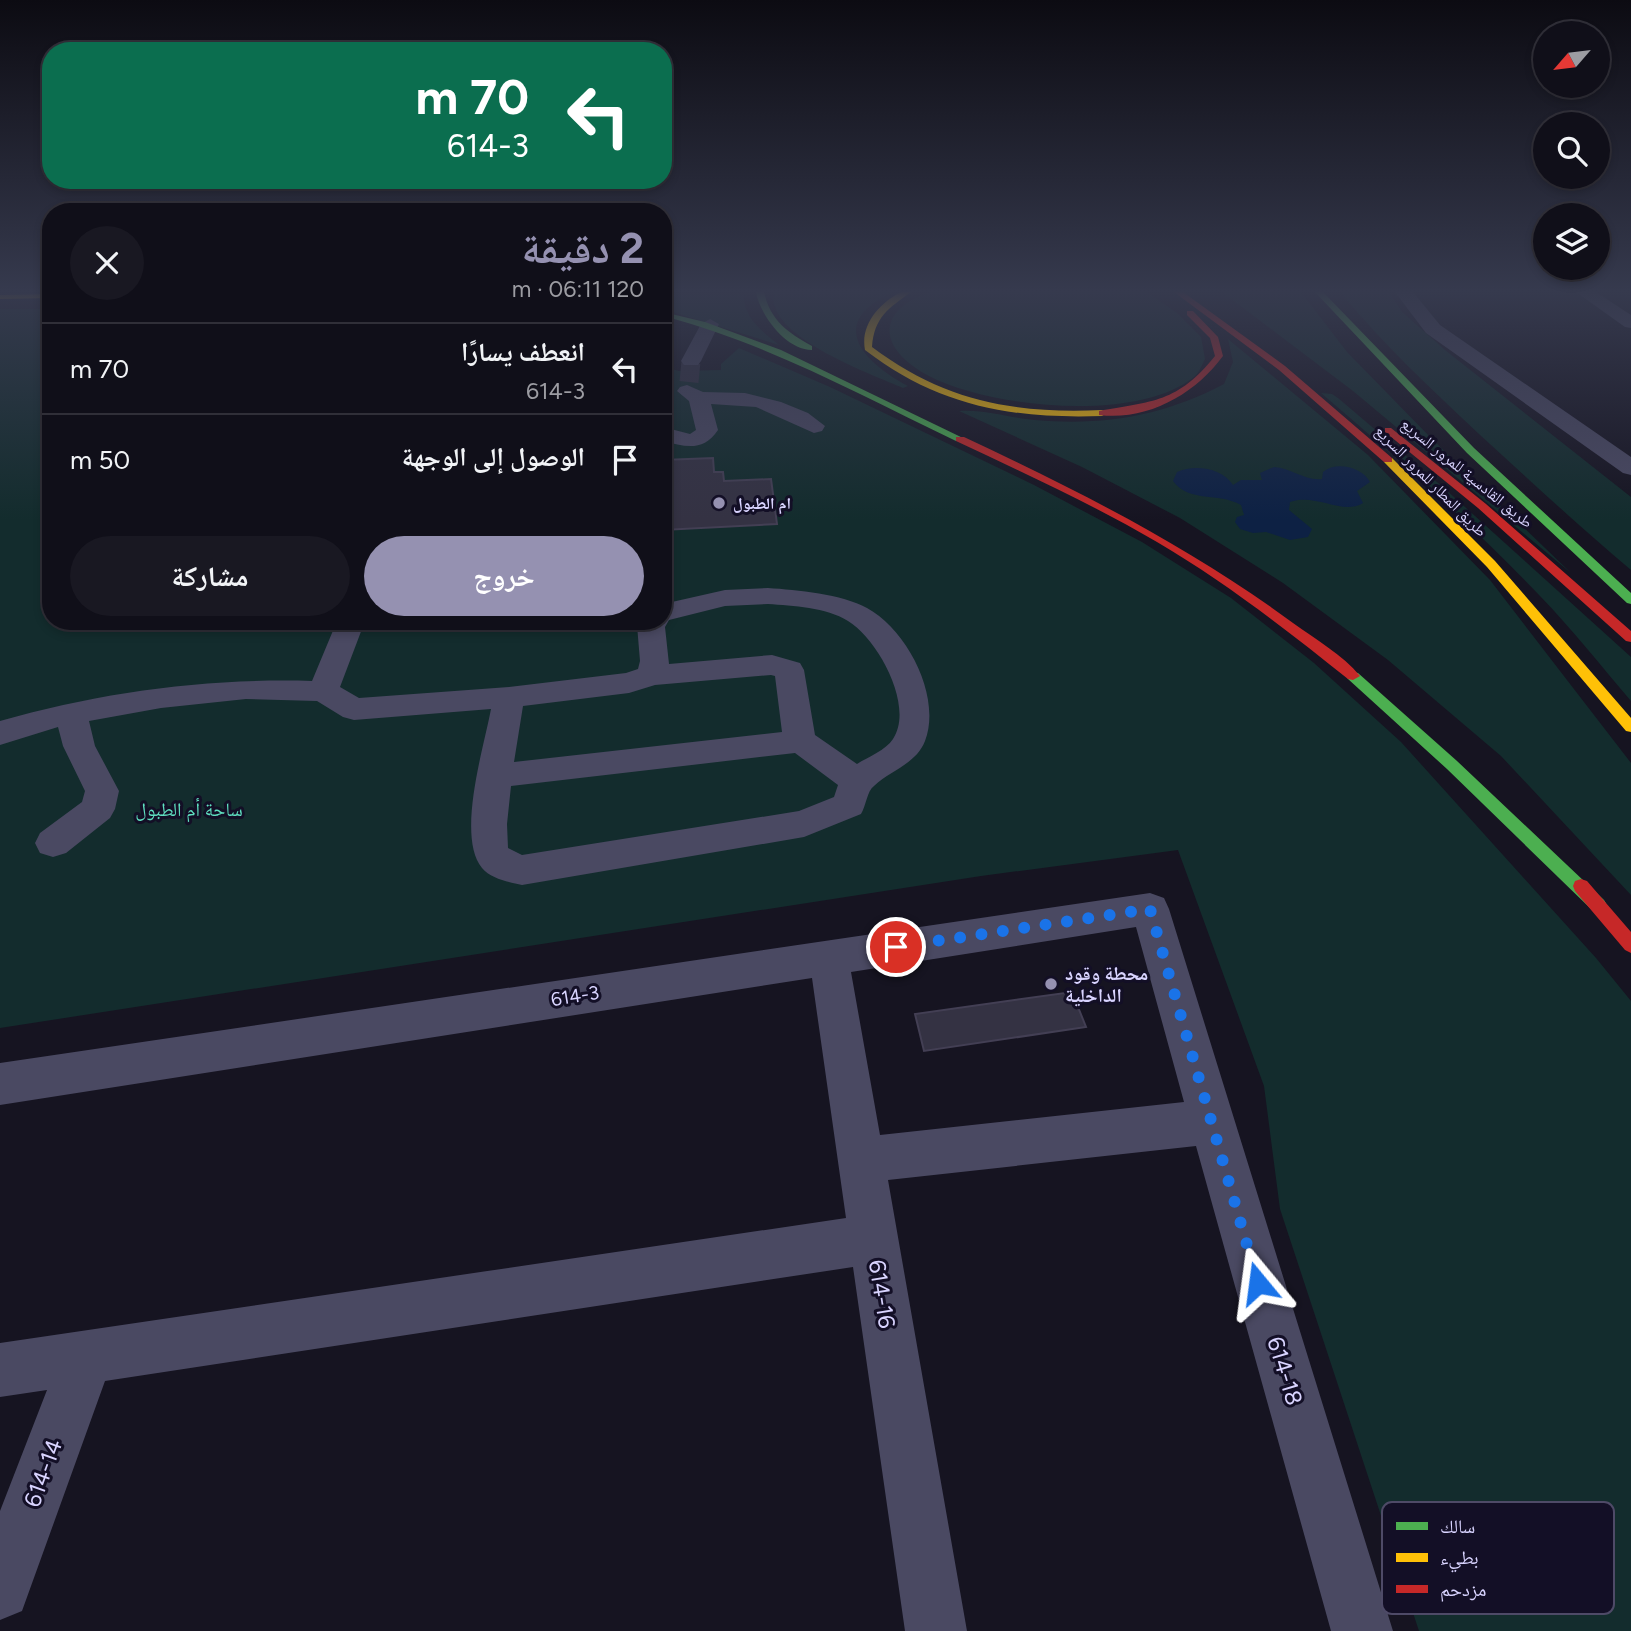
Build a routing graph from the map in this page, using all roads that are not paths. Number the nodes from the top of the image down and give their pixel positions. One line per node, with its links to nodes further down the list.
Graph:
1 (696, 368): 9 (street)
2 (813, 368): 32 (main road)
3 (849, 368): 10 (main road)
4 (894, 368): 5 (main road)
5 (1213, 368)
6 (1281, 368): 25 (main road, طريق المطار للمرور السريع)
7 (1389, 368): 16 (main road)
8 (1489, 368): 15 (street)
9 (691, 383): 11 (street); 13 (street); 14 (street)
10 (935, 408)
11 (672, 412)
12 (1374, 419): 20 (main road, طريق القادسية للمرور السريع)
13 (814, 426)
14 (672, 436)
15 (1631, 468)
16 (1631, 600)
17 (672, 610): 30 (street)
18 (347, 630): 22 (street)
19 (652, 630): 21 (street)
20 (1631, 638)
21 (652, 675): 23 (street); 28 (street)
22 (323, 691): 23 (street); 24 (street)
23 (509, 697): 29 (street)
24 (71, 713): 26 (street); 31 (street)
25 (1631, 727)
26 (0, 734)
27 (1443, 735): 32 (main road)
28 (800, 741): 29 (street); 30 (street)
29 (496, 776): 30 (street)
30 (856, 781)
31 (53, 843)
32 (1598, 905): 34 (main road)
33 (1150, 909): 35 (street, 614-3); 37 (street, 614-18)
34 (1631, 945)
35 (829, 958): 36 (street, 614-3); 38 (street, 614-16)
36 (0, 1084)
37 (1210, 1122): 38 (street); 44 (street, 614-18)
38 (861, 1160): 39 (street, 614-16)
39 (874, 1239): 40 (street); 43 (street, 614-16)
40 (86, 1357): 41 (street); 42 (street, 614-14)
41 (0, 1370)
42 (0, 1589)
43 (936, 1631)
44 (1362, 1631)

